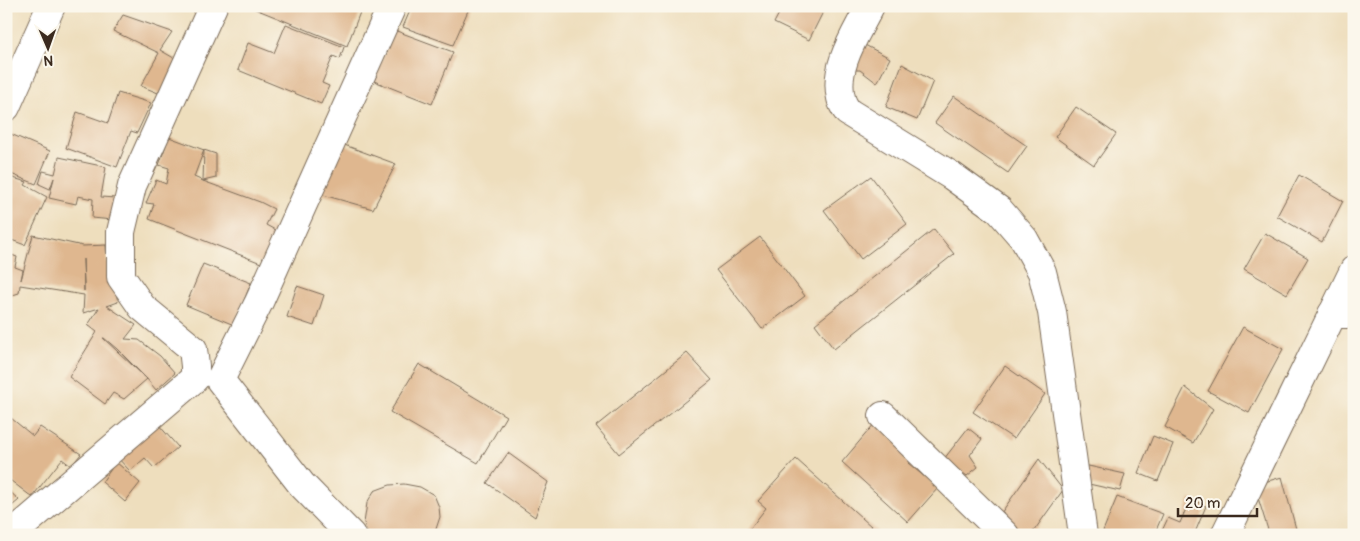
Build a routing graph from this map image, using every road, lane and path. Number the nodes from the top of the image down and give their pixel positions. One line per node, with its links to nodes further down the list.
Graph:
1 (51, 6): 5 (street)
2 (213, 6): 8 (street)
3 (392, 6): 8 (street)
4 (870, 6): 13 (street)
5 (6, 107)
6 (1354, 270): 7 (street)
7 (1343, 314): 14 (street)
8 (207, 379): 10 (street); 11 (street)
9 (883, 416): 12 (street)
10 (10, 535)
11 (351, 535)
12 (1005, 535)
13 (1083, 535)
14 (1226, 535)

